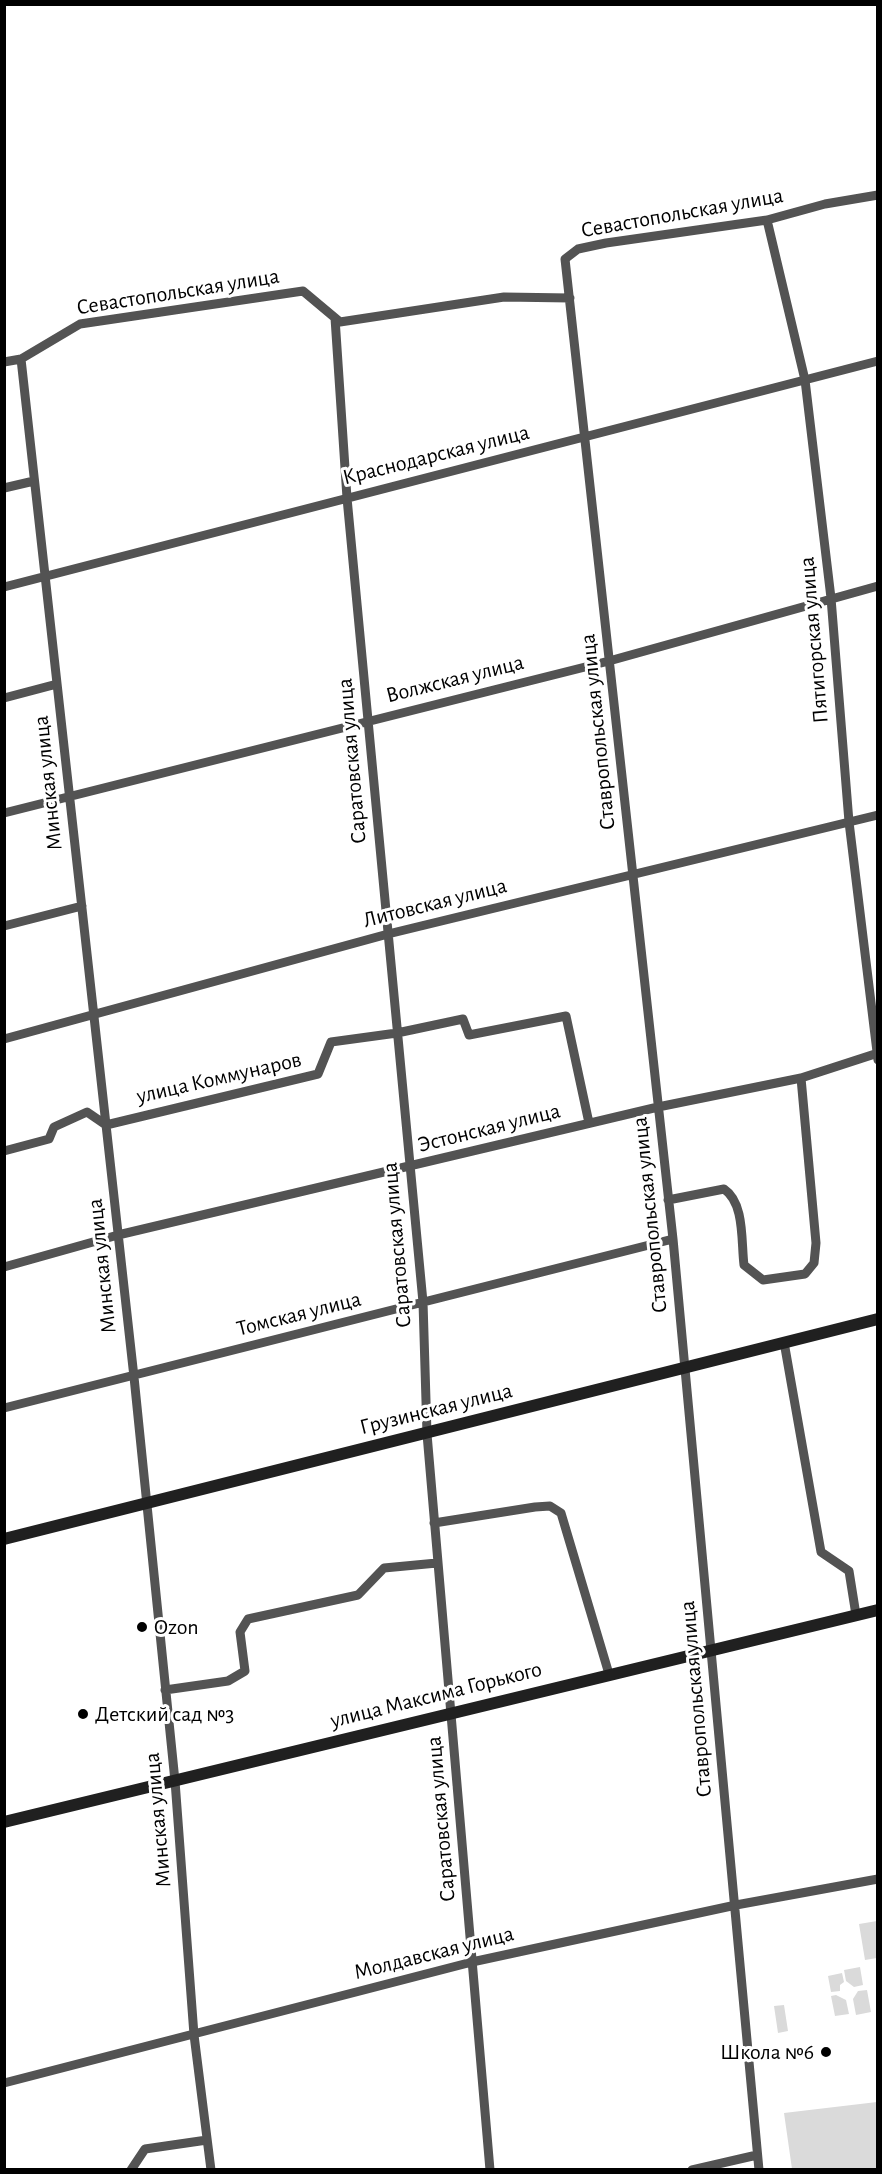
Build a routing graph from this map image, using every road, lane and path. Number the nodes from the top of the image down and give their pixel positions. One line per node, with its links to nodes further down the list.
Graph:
1 (878, 195): 2 (street, Севастопольская улица)
2 (767, 220): 3 (street, Севастопольская улица); 9 (street, Пятигорская улица)
3 (565, 259): 4 (street, Ставропольская улица)
4 (570, 298): 5 (street); 10 (street, Ставропольская улица)
5 (335, 318): 6 (street, Севастопольская улица); 13 (street, Саратовская улица)
6 (21, 359): 8 (street, Севастопольская улица); 11 (street, Минская улица)
7 (878, 361): 9 (street, Краснодарская улица)
8 (4, 362)
9 (805, 380): 10 (street, Краснодарская улица); 17 (street, Пятигорская улица)
10 (585, 437): 13 (street, Краснодарская улица); 18 (street, Ставропольская улица)
11 (34, 481): 12 (street); 14 (street, Минская улица)
12 (4, 488)
13 (347, 498): 14 (street, Краснодарская улица); 21 (street, Саратовская улица)
14 (45, 576): 16 (street, Краснодарская улица); 19 (street, Минская улица)
15 (878, 586): 17 (street, Волжская улица)
16 (4, 587)
17 (831, 598): 18 (street, Волжская улица); 25 (street, Пятигорская улица)
18 (609, 661): 21 (street, Волжская улица); 26 (street, Ставропольская улица)
19 (57, 684): 20 (street); 22 (street, Минская улица)
20 (4, 698)
21 (368, 721): 22 (street, Волжская улица); 29 (street, Саратовская улица)
22 (69, 795): 23 (street, Волжская улица); 27 (street, Минская улица)
23 (4, 813)
24 (878, 815): 25 (street, Литовская улица)
25 (849, 822): 26 (street, Литовская улица); 33 (street, Пятигорская улица)
26 (633, 874): 29 (street, Литовская улица); 36 (street, Ставропольская улица)
27 (82, 906): 28 (street); 30 (street, Минская улица)
28 (4, 926)
29 (388, 934): 30 (street, Литовская улица); 31 (street, Саратовская улица)
30 (94, 1016): 32 (street, Литовская улица); 38 (street, Минская улица)
31 (398, 1033): 37 (street, улица Коммунаров); 38 (street, улица Коммунаров); 40 (street, Саратовская улица)
32 (4, 1039)
33 (877, 1053): 34 (street, Пятигорская улица); 35 (street, Эстонская улица)
34 (878, 1060)
35 (801, 1078): 36 (street, Эстонская улица); 41 (street)
36 (658, 1107): 37 (street, Эстонская улица); 41 (street, Ставропольская улица)
37 (590, 1123): 40 (street, Эстонская улица)
38 (106, 1125): 39 (street); 42 (street, Минская улица)
39 (4, 1151)
40 (410, 1167): 42 (street, Эстонская улица); 45 (street, Саратовская улица)
41 (668, 1200): 43 (street, Ставропольская улица)
42 (118, 1235): 44 (street, Эстонская улица); 49 (street, Минская улица)
43 (673, 1239): 45 (street, Томская улица); 48 (street, Ставропольская улица)
44 (4, 1267)
45 (423, 1302): 49 (street, Томская улица); 51 (street, Саратовская улица)
46 (878, 1319): 47 (main road, Грузинская улица)
47 (784, 1342): 48 (main road, Грузинская улица); 57 (street)
48 (684, 1367): 51 (main road, Грузинская улица); 58 (street, Ставропольская улица)
49 (134, 1377): 50 (street, Томская улица); 52 (street, Минская улица)
50 (4, 1408)
51 (427, 1434): 52 (main road, Грузинская улица); 53 (street, Саратовская улица)
52 (146, 1504): 54 (main road, Грузинская улица); 60 (street, Минская улица)
53 (434, 1523): 55 (street, Саратовская улица); 59 (street)
54 (4, 1539)
55 (437, 1563): 60 (street); 61 (street, Саратовская улица)
56 (878, 1610): 57 (main road, улица Максима Горького)
57 (856, 1615): 58 (main road, улица Максима Горького)
58 (711, 1650): 59 (main road, улица Максима Горького); 65 (street, Ставропольская улица)
59 (609, 1674): 61 (main road, улица Максима Горького)
60 (165, 1690): 62 (street, Минская улица)
61 (452, 1713): 62 (main road, улица Максима Горького); 66 (street, Саратовская улица)
62 (175, 1781): 63 (main road, улица Максима Горького); 67 (street, Минская улица)
63 (4, 1822)
64 (878, 1879): 65 (street, Молдавская улица)
65 (736, 1905): 66 (street, Молдавская улица); 70 (street, Ставропольская улица)
66 (472, 1962): 67 (street, Молдавская улица); 73 (street, Саратовская улица)
67 (194, 2035): 68 (street, Молдавская улица); 69 (street, Минская улица)
68 (4, 2083)
69 (207, 2140): 71 (street); 72 (street, Минская улица)
70 (757, 2154): 74 (street); 75 (street, Ставропольская улица)
71 (131, 2169)
72 (211, 2169)
73 (489, 2169)
74 (692, 2169)
75 (759, 2169)

